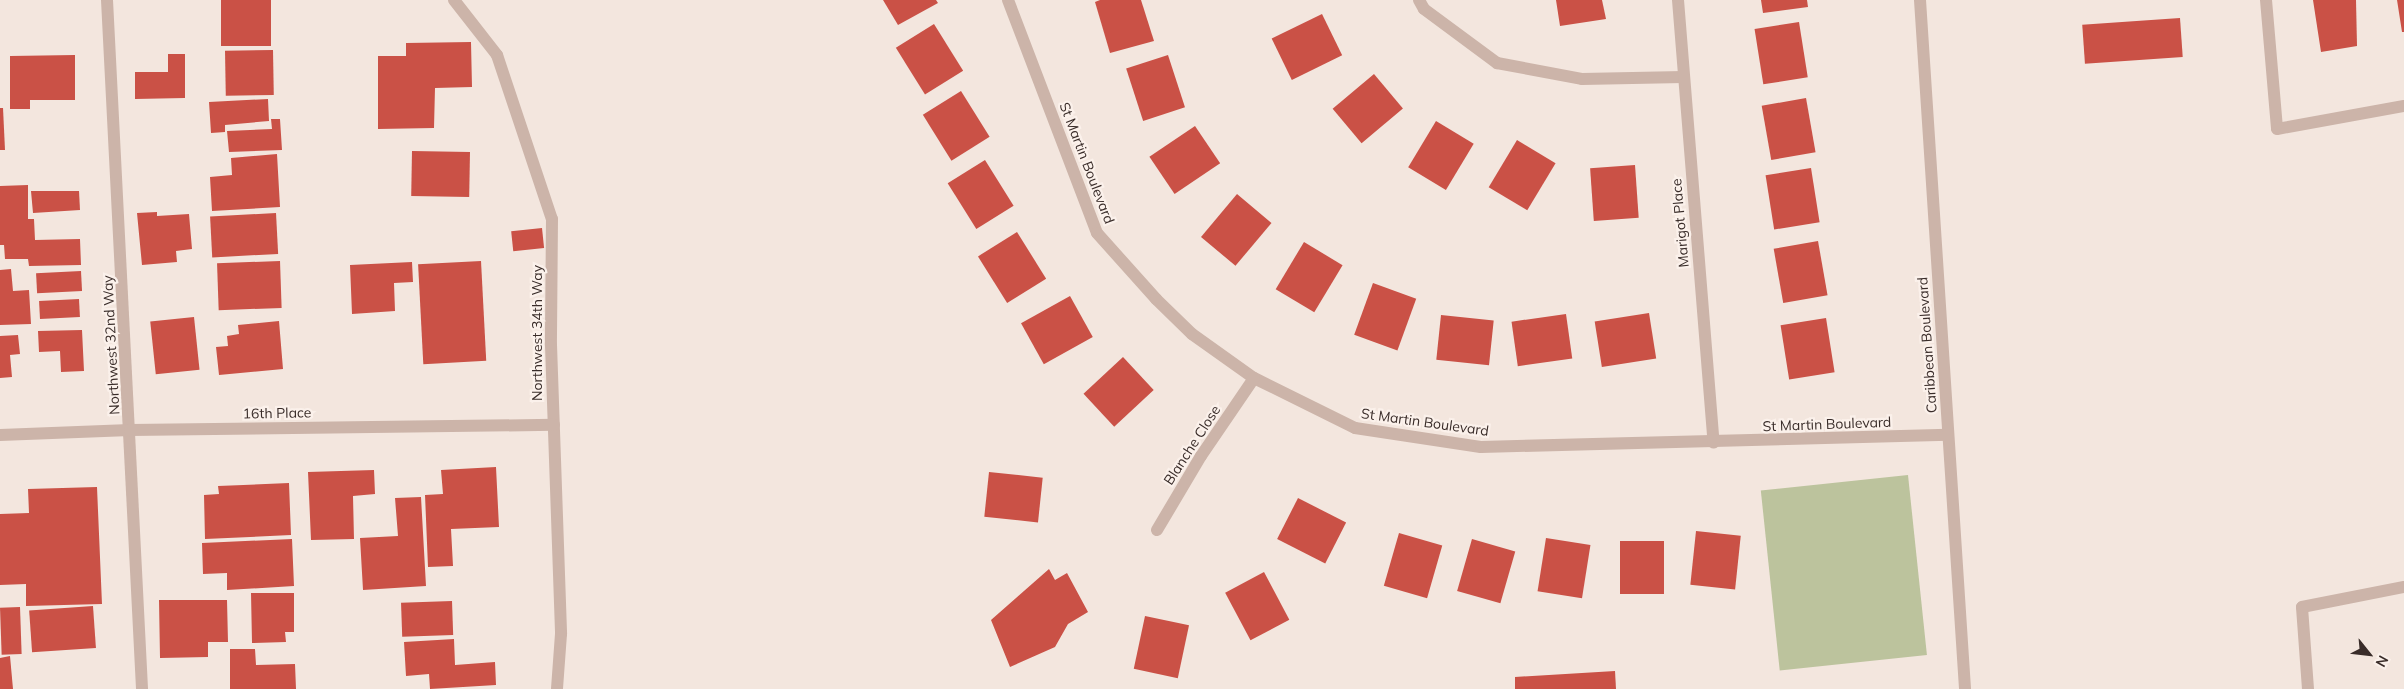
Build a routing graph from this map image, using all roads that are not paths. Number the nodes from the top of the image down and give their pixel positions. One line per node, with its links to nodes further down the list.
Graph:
1 (107, 0): 12 (street, Northwest 32nd Way)
2 (454, 0): 11 (street, Northwest 34th Way)
3 (1008, 0): 10 (street, St Martin Boulevard)
4 (1419, 0): 8 (street)
5 (1678, 0): 8 (street, Marigot Place)
6 (1920, 0): 14 (street, Caribbean Boulevard)
7 (2266, 0): 9 (street)
8 (1683, 77): 15 (street, Marigot Place)
9 (2404, 106)
10 (1254, 378): 15 (street, St Martin Boulevard); 16 (street, Blanche Close)
11 (554, 425): 12 (street, 16th Place); 19 (street, Northwest 34th Way)
12 (130, 430): 13 (street, 16th Place); 18 (street, Northwest 32nd Way)
13 (0, 435)
14 (1948, 435): 15 (street, St Martin Boulevard); 20 (street, Caribbean Boulevard)
15 (1714, 443)
16 (1157, 530)
17 (2404, 587): 21 (street)
18 (142, 689)
19 (557, 689)
20 (1965, 689)
21 (2308, 689)

